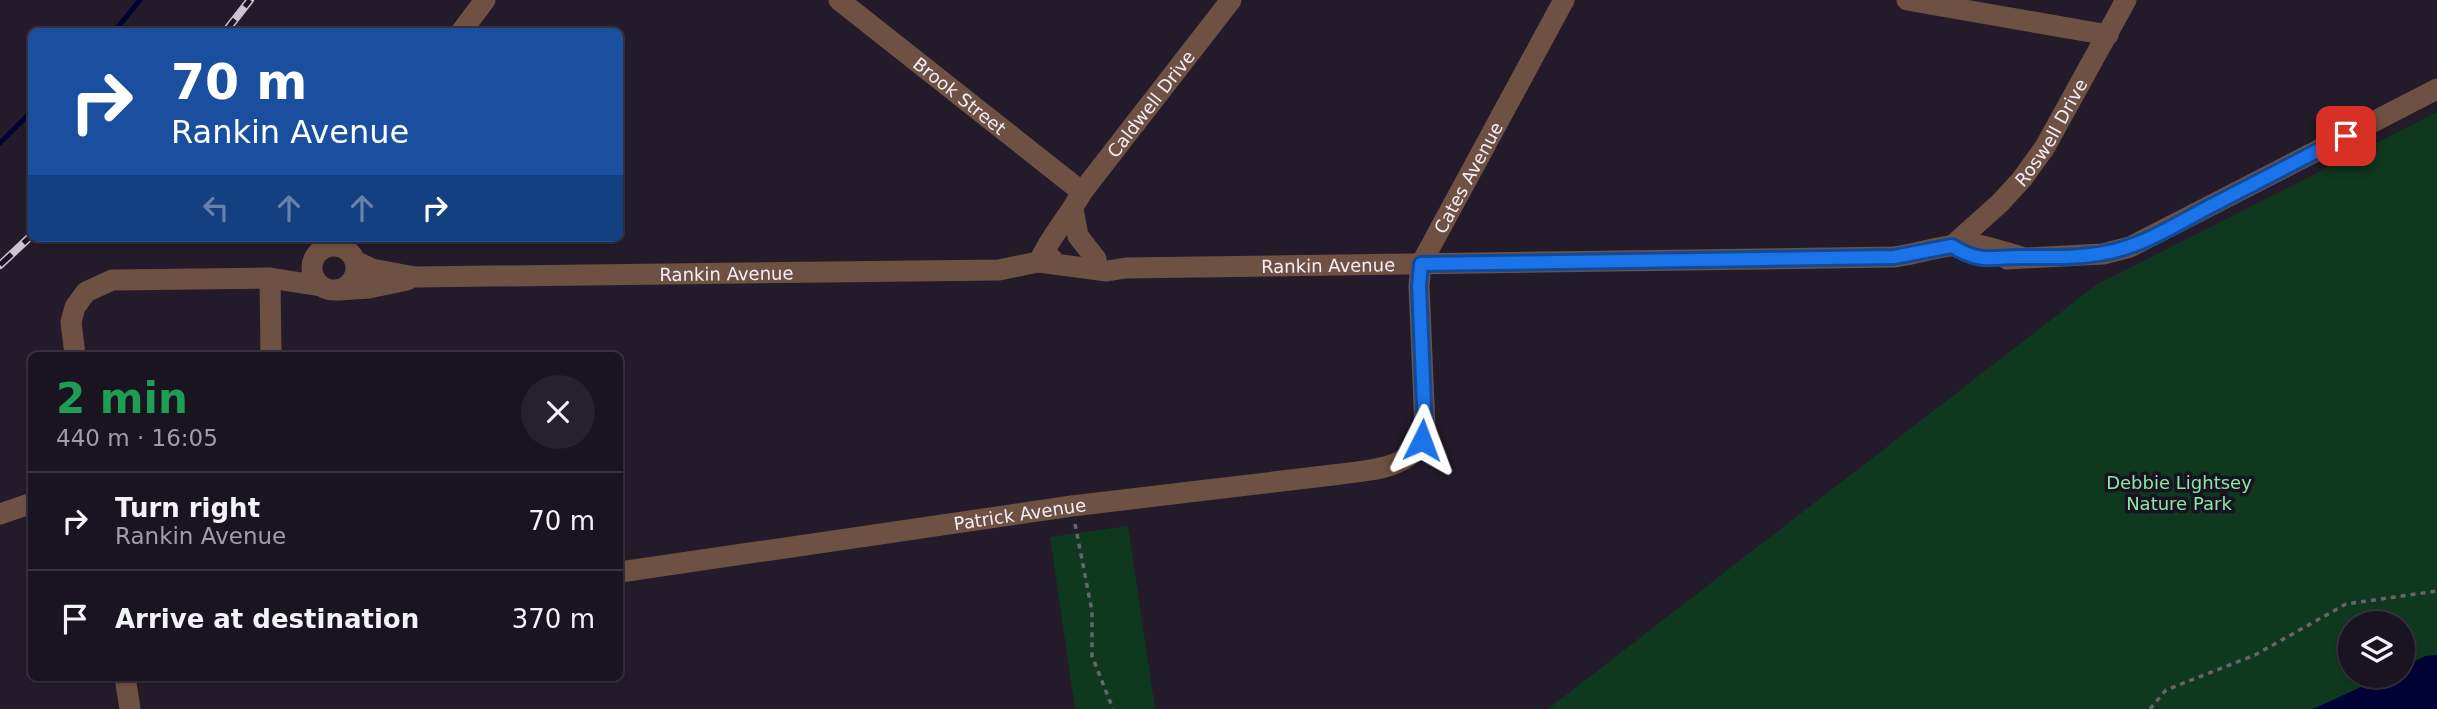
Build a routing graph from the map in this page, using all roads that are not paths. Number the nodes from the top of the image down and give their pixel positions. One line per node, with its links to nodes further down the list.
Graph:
1 (485, 0): 7 (street)
2 (1231, 0): 10 (street, Caldwell Drive)
3 (1564, 0): 16 (street, Cates Avenue)
4 (1907, 0): 8 (street)
5 (2126, 0): 8 (street, Roswell Drive)
6 (850, 3): 10 (street, Brook Street)
7 (464, 28)
8 (2108, 35): 11 (street, Roswell Drive)
9 (2437, 89): 11 (street, Rankin Avenue)
10 (1077, 201): 14 (street); 15 (street, Caldwell Drive)
11 (1952, 246): 16 (street, Rankin Avenue)
12 (345, 249): 13 (street); 18 (street, Rankin Avenue); 20 (street)
13 (315, 251): 19 (street, Rankin Avenue); 20 (street)
14 (1096, 259): 15 (street, Rankin Avenue); 17 (street, Rankin Avenue)
15 (1039, 262): 17 (street, Rankin Avenue); 18 (street, Rankin Avenue)
16 (1421, 264): 17 (street, Rankin Avenue); 23 (street, Cates Avenue)
17 (1126, 268)
18 (415, 277): 20 (street, Rankin Avenue)
19 (270, 278): 20 (street, Rankin Avenue); 21 (street, Rankin Avenue); 22 (street)
20 (330, 288)
21 (75, 352)
22 (271, 352)
23 (1417, 450): 26 (street, Patrick Avenue)
24 (28, 504): 25 (street)
25 (0, 514)
26 (623, 572)
27 (126, 681): 28 (street)
28 (130, 709)

